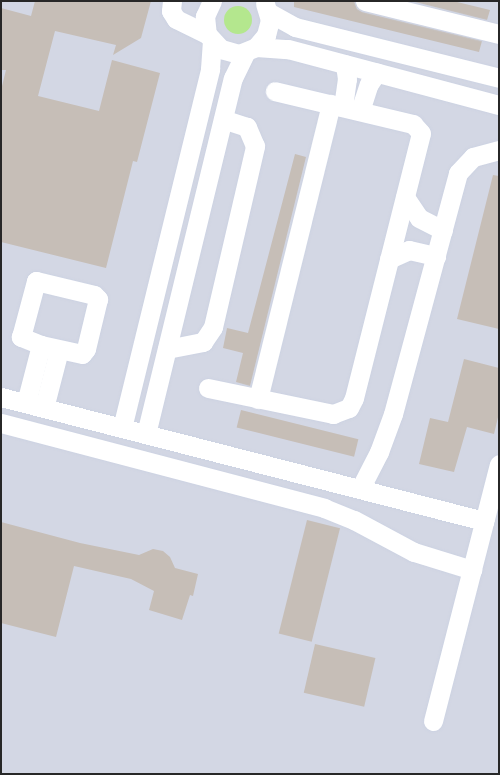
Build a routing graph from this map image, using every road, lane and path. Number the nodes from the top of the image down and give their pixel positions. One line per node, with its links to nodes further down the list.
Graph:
1 (172, 1): 6 (lane)
2 (212, 1): 6 (lane)
3 (365, 1): 5 (lane)
4 (266, 5): 7 (lane); 10 (lane)
5 (499, 34)
6 (210, 38): 7 (lane); 29 (lane)
7 (251, 50): 8 (lane); 14 (lane)
8 (345, 64): 9 (lane); 13 (lane)
9 (377, 72): 12 (lane); 13 (lane)
10 (499, 78)
11 (275, 91): 13 (lane)
12 (499, 104)
13 (345, 107): 16 (lane); 25 (lane)
14 (223, 118): 21 (lane); 21 (lane)
15 (499, 150): 17 (lane)
16 (405, 197): 17 (lane); 19 (lane)
17 (443, 230): 18 (lane)
18 (436, 256): 19 (lane); 32 (lane)
19 (389, 259): 25 (lane)
20 (41, 345): 22 (lane); 22 (lane); 26 (lane)
21 (167, 349): 30 (lane)
22 (59, 350): 27 (lane)
23 (208, 388): 25 (lane)
24 (1, 397): 26 (lane)
25 (258, 399)
26 (26, 403): 27 (lane)
27 (44, 408): 29 (lane)
28 (1, 423): 34 (lane)
29 (122, 428): 30 (lane)
30 (146, 434): 32 (lane)
31 (499, 464): 33 (lane)
32 (360, 489): 33 (lane)
33 (484, 521): 34 (lane)
34 (472, 570): 35 (lane)
35 (432, 721)

